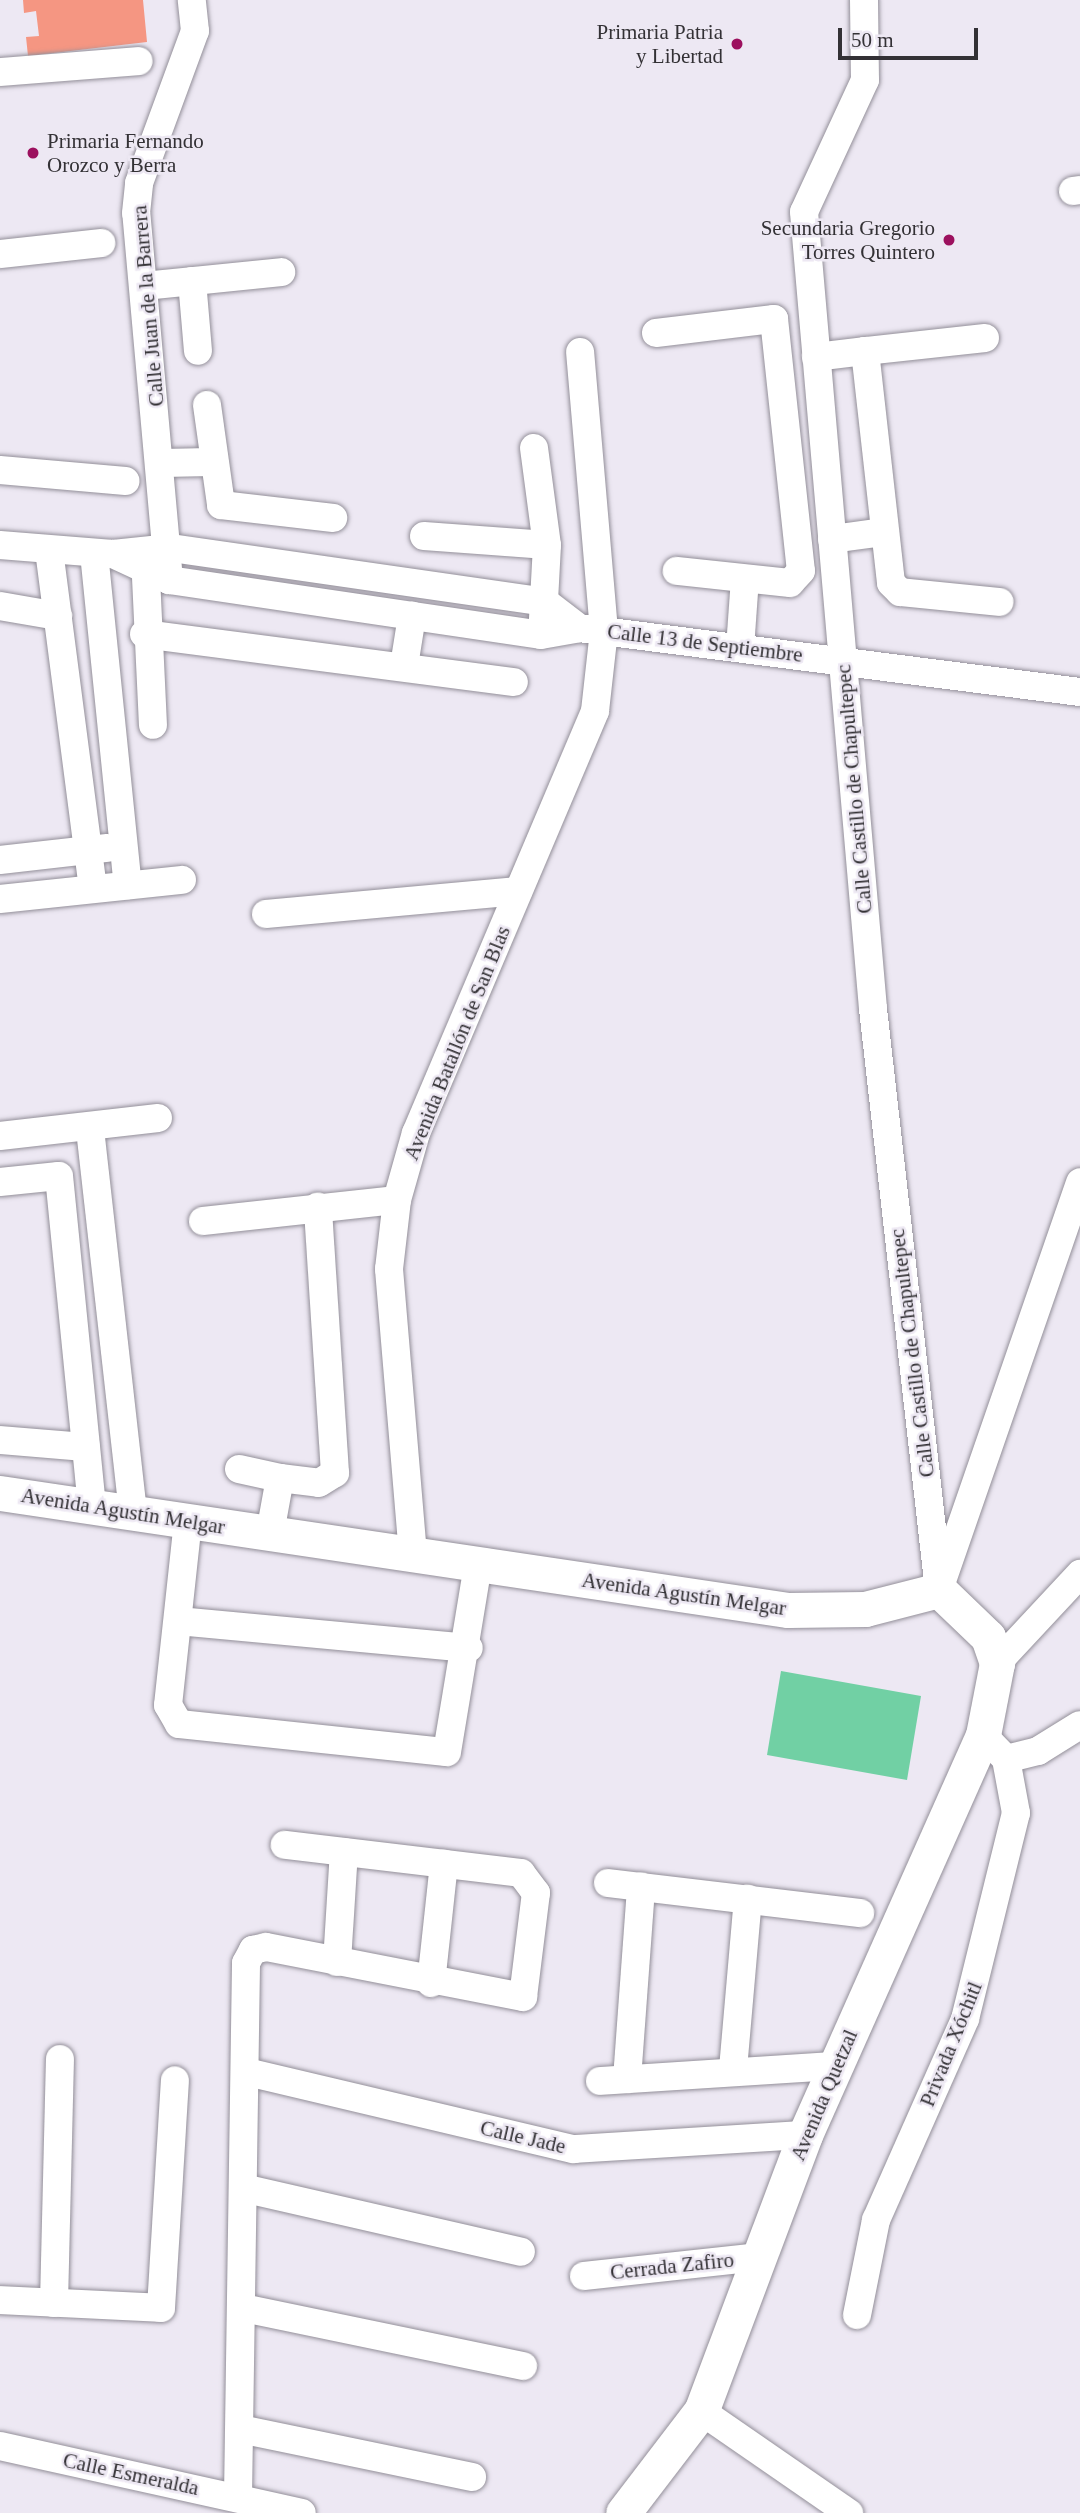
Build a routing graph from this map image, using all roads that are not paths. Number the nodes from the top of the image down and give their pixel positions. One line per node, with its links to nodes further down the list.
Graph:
1 (192, 0): 9 (street, Calle Juan de la Barrera)
2 (864, 0): 10 (street, Calle Castillo de Chapultepec)
3 (139, 61): 4 (street)
4 (0, 72)
5 (101, 243): 6 (street)
6 (0, 254)
7 (281, 272): 8 (street)
8 (191, 281): 9 (street); 14 (street)
9 (144, 286): 21 (street, Calle Juan de la Barrera)
10 (812, 314): 11 (street); 17 (street, Calle Castillo de Chapultepec)
11 (774, 319): 12 (street); 34 (street)
12 (656, 333)
13 (985, 338): 15 (street)
14 (198, 351)
15 (865, 351): 17 (street); 25 (street)
16 (580, 352): 40 (street, Avenida Batallón de San Blas)
17 (816, 357): 27 (street, Calle Castillo de Chapultepec)
18 (207, 405): 20 (street)
19 (534, 448): 29 (street)
20 (211, 462): 21 (street); 24 (street)
21 (162, 463): 32 (street, Calle Juan de la Barrera)
22 (0, 470): 23 (street)
23 (126, 481)
24 (333, 518)
25 (883, 533): 27 (street); 36 (street)
26 (424, 536): 29 (street)
27 (832, 539): 44 (street, Calle Castillo de Chapultepec)
28 (0, 545): 30 (street, Calle 13 de Septiembre)
29 (547, 545): 35 (street)
30 (49, 550): 31 (street, Calle 13 de Septiembre); 38 (street)
31 (104, 554): 32 (street, Calle 13 de Septiembre); 49 (street)
32 (158, 562): 35 (street, Calle 13 de Septiembre); 39 (street, Calle 13 de Septiembre); 41 (street, Calle Juan de la Barrera)
33 (677, 571): 34 (street)
34 (746, 579): 43 (street)
35 (545, 602): 40 (street, Calle 13 de Septiembre); 42 (street)
36 (1000, 602)
37 (0, 606): 38 (street)
38 (58, 616): 50 (street)
39 (412, 616): 42 (street, Calle 13 de Septiembre); 45 (street)
40 (592, 629): 42 (street, Calle 13 de Septiembre); 43 (street, Calle 13 de Septiembre); 55 (street, Avenida Batallón de San Blas)
41 (144, 634): 45 (street); 48 (street, Calle Juan de la Barrera)
42 (541, 635)
43 (740, 648): 44 (street, Calle 13 de Septiembre)
44 (843, 661): 47 (street, Calle 13 de Septiembre); 80 (street, Calle Castillo de Chapultepec)
45 (404, 666): 46 (street)
46 (514, 682)
47 (1080, 692)
48 (153, 725)
49 (124, 846): 50 (street); 53 (street)
50 (89, 850): 51 (street); 54 (street)
51 (0, 860)
52 (182, 880): 53 (street)
53 (128, 885): 54 (street)
54 (93, 888): 56 (street)
55 (518, 891): 57 (street); 65 (street, Avenida Batallón de San Blas)
56 (0, 899)
57 (267, 914)
58 (158, 1118): 59 (street)
59 (90, 1129): 60 (street); 61 (street)
60 (0, 1136)
61 (95, 1173): 62 (street); 74 (street)
62 (59, 1176): 63 (street); 69 (street)
63 (0, 1182)
64 (1080, 1182): 80 (street)
65 (397, 1200): 66 (street); 77 (street, Avenida Batallón de San Blas)
66 (318, 1207): 67 (street); 71 (street)
67 (203, 1221)
68 (0, 1440): 69 (street)
69 (86, 1447): 73 (street)
70 (239, 1469): 71 (street)
71 (280, 1478): 76 (street)
72 (0, 1493): 73 (main road, Avenida Agustín Melgar)
73 (92, 1504): 74 (main road, Avenida Agustín Melgar)
74 (132, 1511): 75 (main road, Avenida Agustín Melgar)
75 (188, 1521): 76 (main road, Avenida Agustín Melgar); 81 (street)
76 (270, 1533): 77 (main road, Avenida Agustín Melgar)
77 (413, 1555): 78 (main road, Avenida Agustín Melgar)
78 (478, 1565): 80 (main road, Avenida Agustín Melgar); 82 (street)
79 (1080, 1574): 83 (street)
80 (939, 1590): 83 (main road)
81 (178, 1621): 82 (street); 82 (street)
82 (468, 1648)
83 (997, 1662): 85 (main road, Avenida Quetzal)
84 (1080, 1725): 85 (street)
85 (995, 1747): 96 (main road, Avenida Quetzal); 108 (street, Privada Xóchitl)
86 (285, 1845): 87 (street)
87 (344, 1852): 88 (street); 93 (street)
88 (444, 1864): 94 (street); 94 (street)
89 (608, 1883): 90 (street)
90 (642, 1887): 91 (street); 97 (street)
91 (748, 1899): 92 (street); 97 (street)
92 (860, 1913)
93 (337, 1962): 94 (street); 98 (street)
94 (432, 1983)
95 (60, 2059): 106 (street)
96 (835, 2066): 97 (street); 100 (main road, Avenida Quetzal)
97 (733, 2068)
98 (247, 2072): 100 (street, Calle Jade); 101 (street)
99 (175, 2080): 106 (street)
100 (805, 2136): 103 (main road, Avenida Quetzal)
101 (247, 2189): 102 (street); 107 (street)
102 (521, 2252)
103 (760, 2257): 104 (street, Cerrada Zafiro); 110 (main road, Avenida Quetzal)
104 (584, 2276)
105 (0, 2300): 106 (street)
106 (54, 2303)
107 (243, 2308): 109 (street); 111 (street)
108 (857, 2315)
109 (523, 2366)
110 (701, 2411): 115 (main road, Avenida Quetzal); 117 (street)
111 (240, 2429): 113 (street); 114 (street)
112 (0, 2446): 114 (street, Calle Esmeralda)
113 (472, 2477)
114 (238, 2497): 116 (street, Calle Esmeralda)
115 (631, 2510)
116 (302, 2513)
117 (849, 2513)

